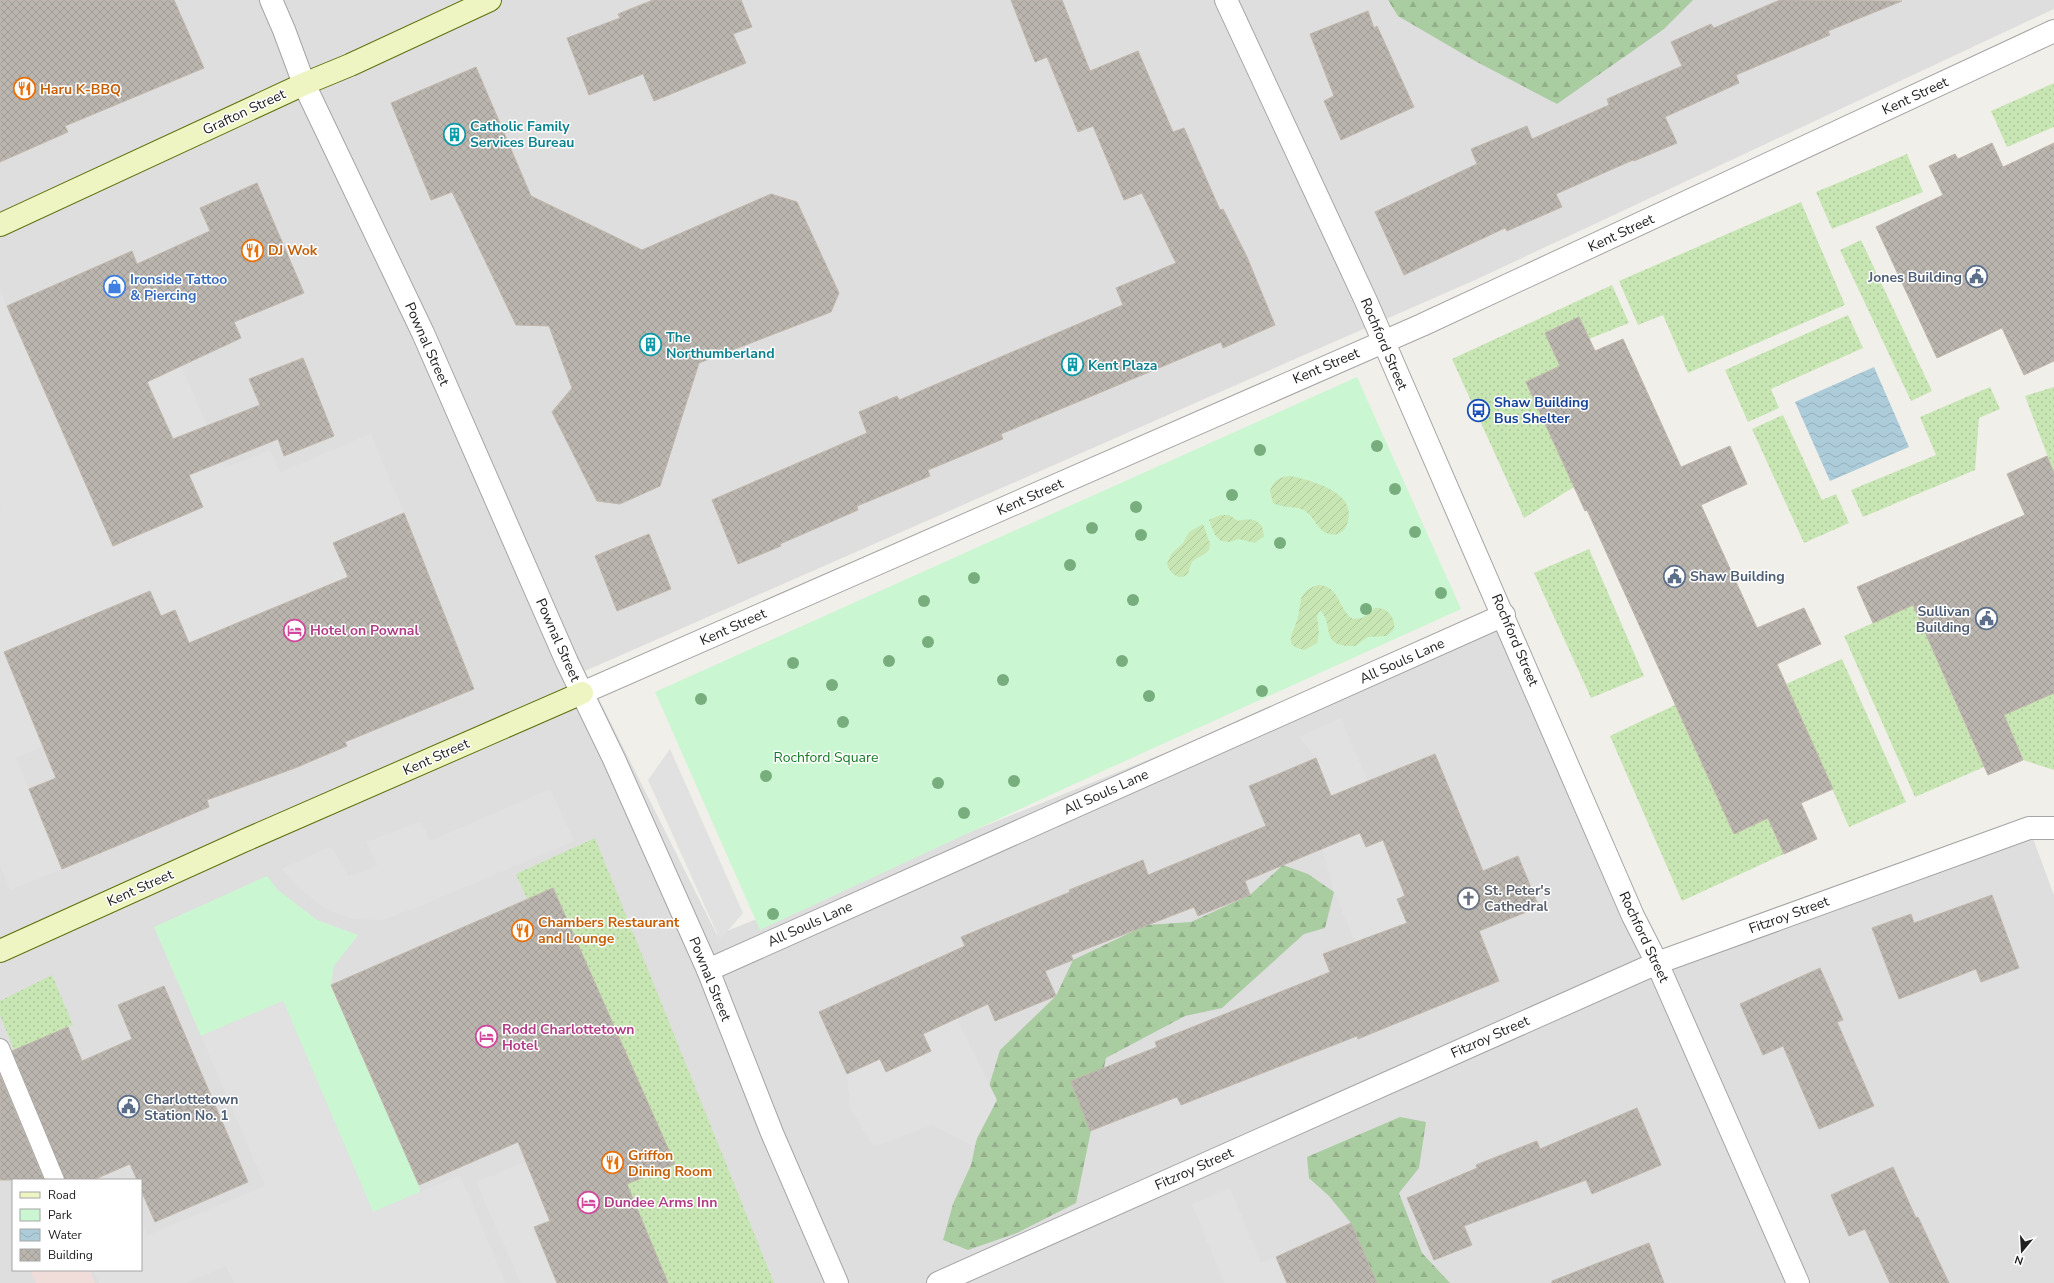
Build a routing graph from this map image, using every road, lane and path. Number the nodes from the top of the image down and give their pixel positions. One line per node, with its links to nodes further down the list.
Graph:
1 (271, 0): 5 (street, Pownal Street)
2 (490, 0): 5 (street, Grafton Street)
3 (1226, 0): 7 (street, Rochford Street)
4 (2054, 31): 7 (street, Kent Street)
5 (304, 84): 6 (street, Grafton Street); 9 (street, Pownal Street)
6 (0, 225)
7 (1382, 342): 8 (street, Rochford Street); 9 (street, Kent Street)
8 (1504, 615): 12 (street, Rochford Street); 13 (street, All Souls Lane)
9 (582, 693): 11 (street, Kent Street); 13 (street, Pownal Street)
10 (2054, 828): 12 (street, Fitzroy Street)
11 (0, 951)
12 (1657, 963): 17 (street, Fitzroy Street); 18 (street, Rochford Street)
13 (708, 970): 16 (street, Pownal Street)
14 (0, 1048): 15 (lane)
15 (54, 1179)
16 (837, 1283)
17 (938, 1283)
18 (1798, 1283)

